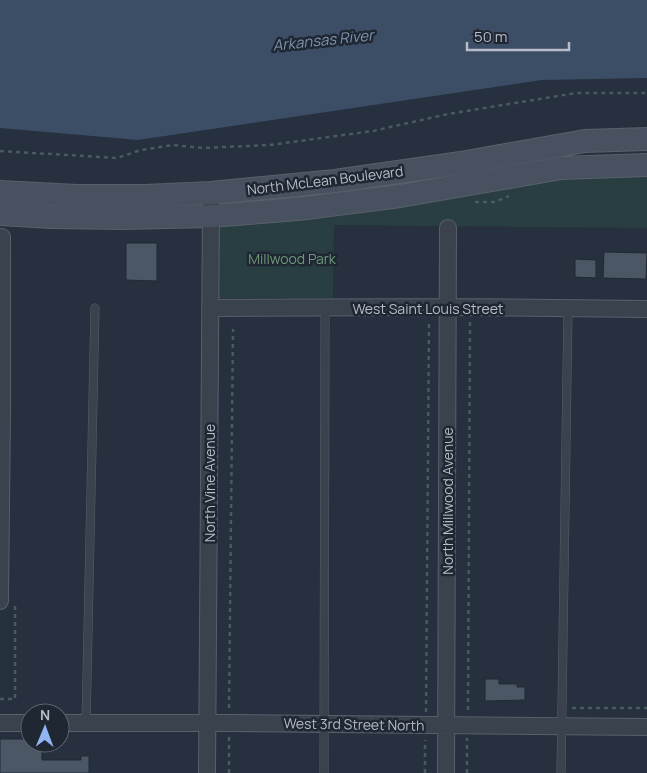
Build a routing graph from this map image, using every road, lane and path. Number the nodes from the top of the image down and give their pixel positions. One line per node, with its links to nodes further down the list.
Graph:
1 (647, 93): 3 (path)
2 (647, 139): 6 (main road, North McLean Boulevard)
3 (0, 151)
4 (647, 165): 8 (main road, North McLean Boulevard)
5 (0, 192): 6 (main road, North McLean Boulevard)
6 (211, 193): 8 (street, North Vine Avenue)
7 (0, 214): 8 (main road, North McLean Boulevard)
8 (211, 216): 13 (street, North Vine Avenue)
9 (448, 228): 11 (street, North Millwood Avenue)
10 (2, 238): 20 (street)
11 (448, 307): 14 (street, West Saint Louis Street); 15 (street, West Saint Louis Street); 31 (street, North Millwood Avenue)
12 (95, 308): 26 (lane)
13 (210, 308): 14 (street, West Saint Louis Street); 27 (street, North Vine Avenue)
14 (325, 308): 29 (lane)
15 (568, 309): 16 (street, West Saint Louis Street); 33 (lane)
16 (647, 309)
17 (470, 317): 32 (path)
18 (429, 320): 30 (path)
19 (233, 330): 28 (path)
20 (0, 601)
21 (571, 708): 22 (path)
22 (647, 708)
23 (0, 723): 24 (street)
24 (20, 723)
25 (70, 723): 26 (street, West 3rd Street North)
26 (86, 723): 27 (street, West 3rd Street North)
27 (207, 723): 28 (street, West 3rd Street North); 35 (street, North Vine Avenue)
28 (229, 723): 29 (street, West 3rd Street North); 36 (path)
29 (324, 724): 30 (street, West 3rd Street North); 37 (lane)
30 (426, 725): 31 (street, West 3rd Street North); 38 (path)
31 (446, 725): 32 (street, West 3rd Street North); 39 (street, North Millwood Avenue)
32 (467, 725): 33 (street, West 3rd Street North); 40 (path)
33 (561, 726): 34 (street, West 3rd Street North); 41 (lane)
34 (647, 728)
35 (207, 773)
36 (229, 773)
37 (324, 773)
38 (425, 773)
39 (446, 773)
40 (467, 773)
41 (561, 773)

